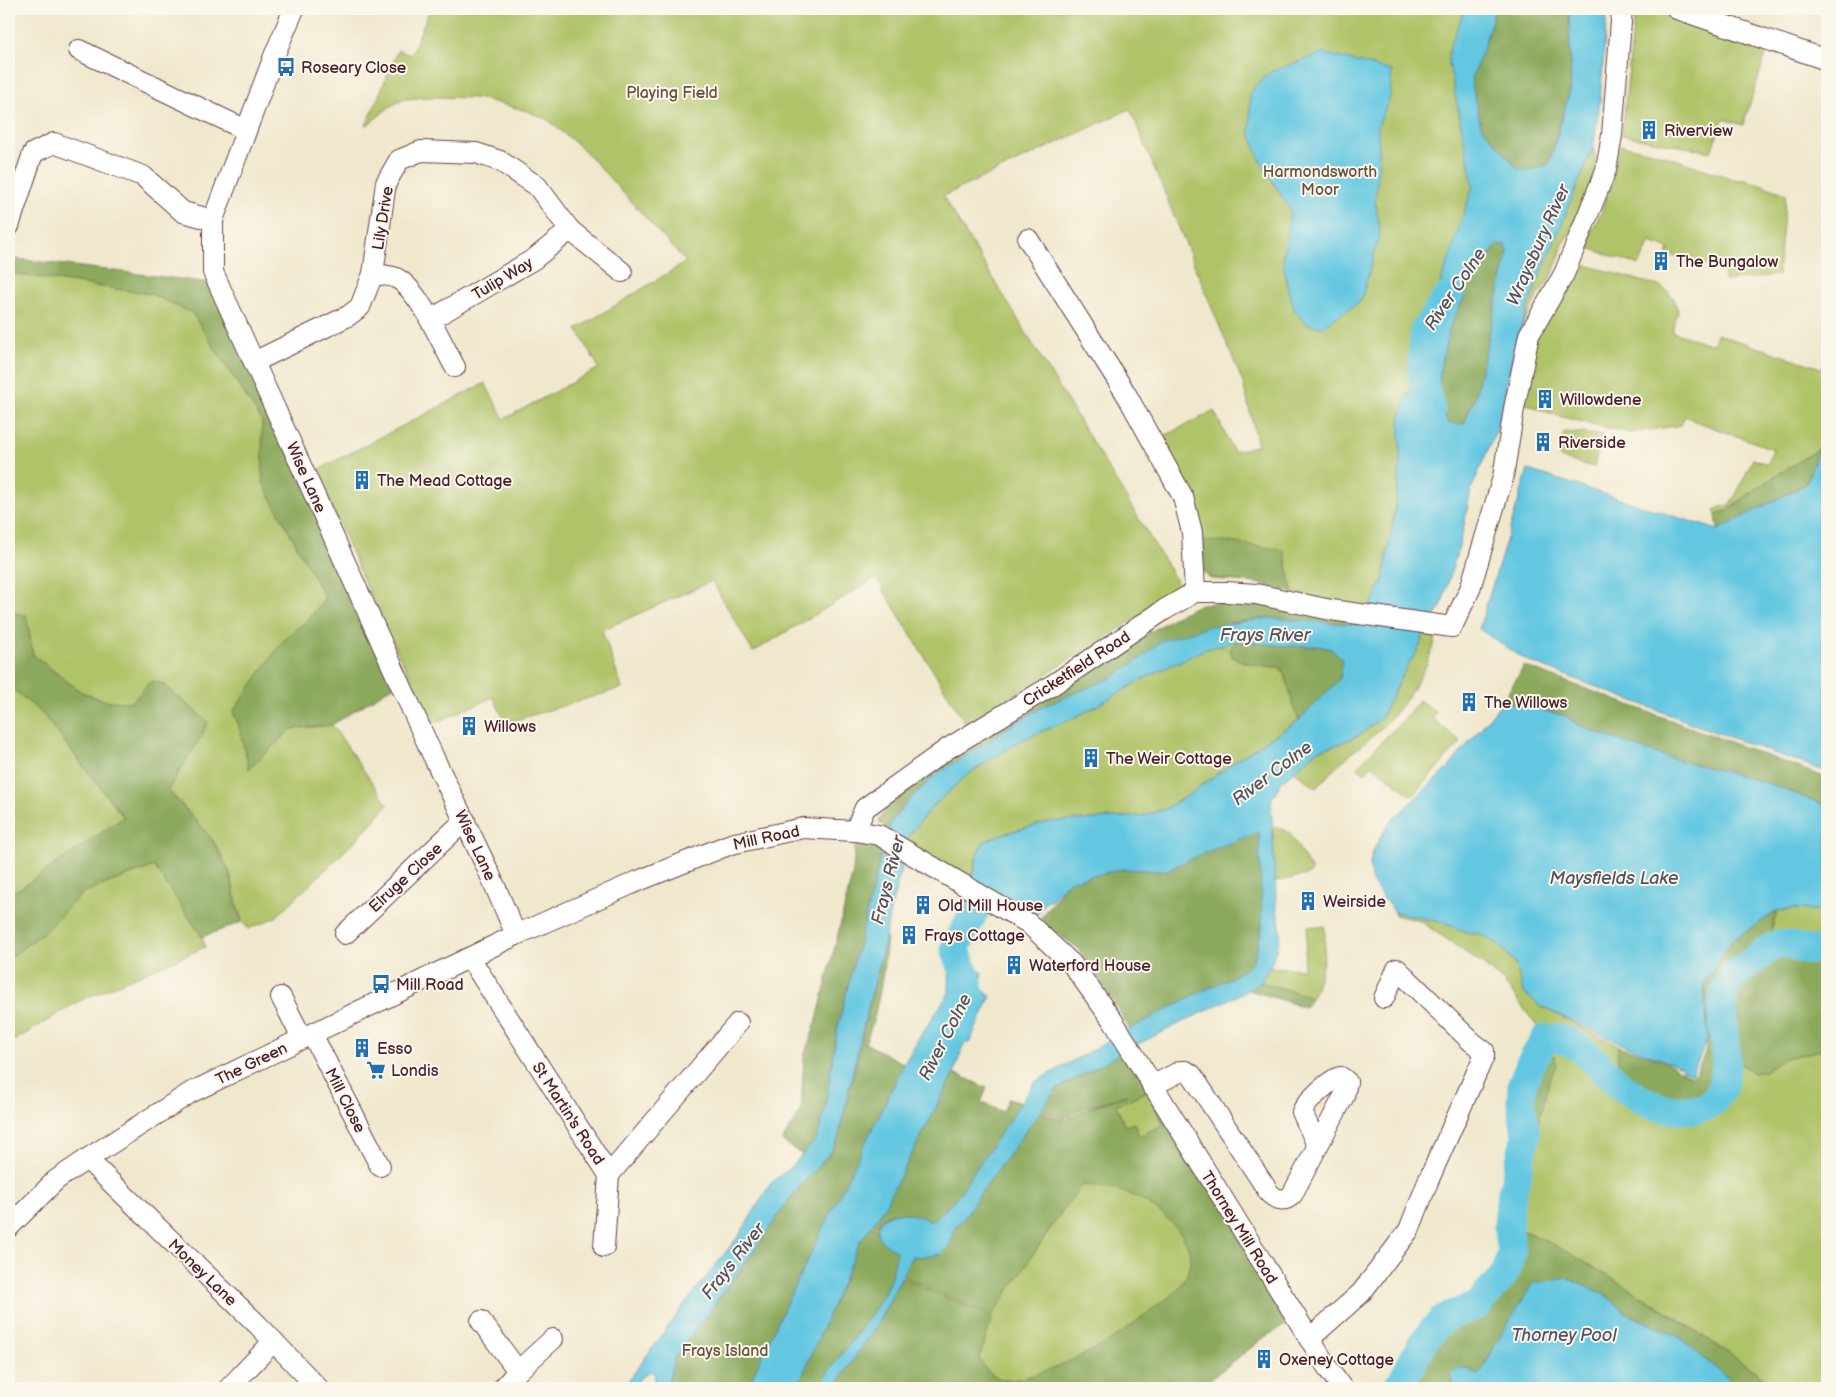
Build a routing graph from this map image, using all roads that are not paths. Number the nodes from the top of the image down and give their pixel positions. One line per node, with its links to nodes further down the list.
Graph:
1 (294, 9): 6 (street, Wise Lane)
2 (1622, 9): 16 (street)
3 (1677, 9): 5 (street)
4 (79, 50): 6 (street)
5 (1827, 60)
6 (246, 130): 7 (street, Wise Lane)
7 (212, 220): 8 (street); 14 (street, Wise Lane)
8 (9, 226)
9 (570, 230): 11 (street, Lily Drive); 12 (street, Lily Drive); 13 (street, Tulip Way)
10 (1028, 239): 16 (street)
11 (622, 272)
12 (373, 274): 13 (street); 14 (street, Lily Drive)
13 (430, 320): 15 (street)
14 (254, 362): 17 (street, Wise Lane)
15 (454, 367)
16 (1195, 592): 18 (street, Cricketfield Road)
17 (465, 820): 19 (street, Elruge Close); 20 (street, Wise Lane)
18 (855, 831): 20 (street, Mill Road); 26 (street, Thorney Mill Road)
19 (345, 934)
20 (516, 936): 21 (street, The Green)
21 (470, 958): 25 (street, The Green); 30 (street, St Martin's Road)
22 (281, 997): 25 (street, Mill Close)
23 (1384, 998): 35 (street)
24 (738, 1023): 30 (street, St Martin's Road)
25 (307, 1036): 28 (street, The Green); 29 (street, Mill Close)
26 (1152, 1086): 27 (street); 35 (street, Thorney Mill Road)
27 (1317, 1144)
28 (87, 1159): 31 (street, The Green); 36 (street, Money Lane)
29 (380, 1166)
30 (609, 1175): 32 (street)
31 (9, 1227)
32 (604, 1247)
33 (481, 1321): 37 (street)
34 (553, 1339): 37 (street)
35 (1309, 1339): 41 (street, Thorney Mill Road)
36 (273, 1342): 38 (street); 39 (street, Money Lane)
37 (518, 1371): 40 (street)
38 (229, 1388)
39 (318, 1388)
40 (503, 1388)
41 (1342, 1388)

